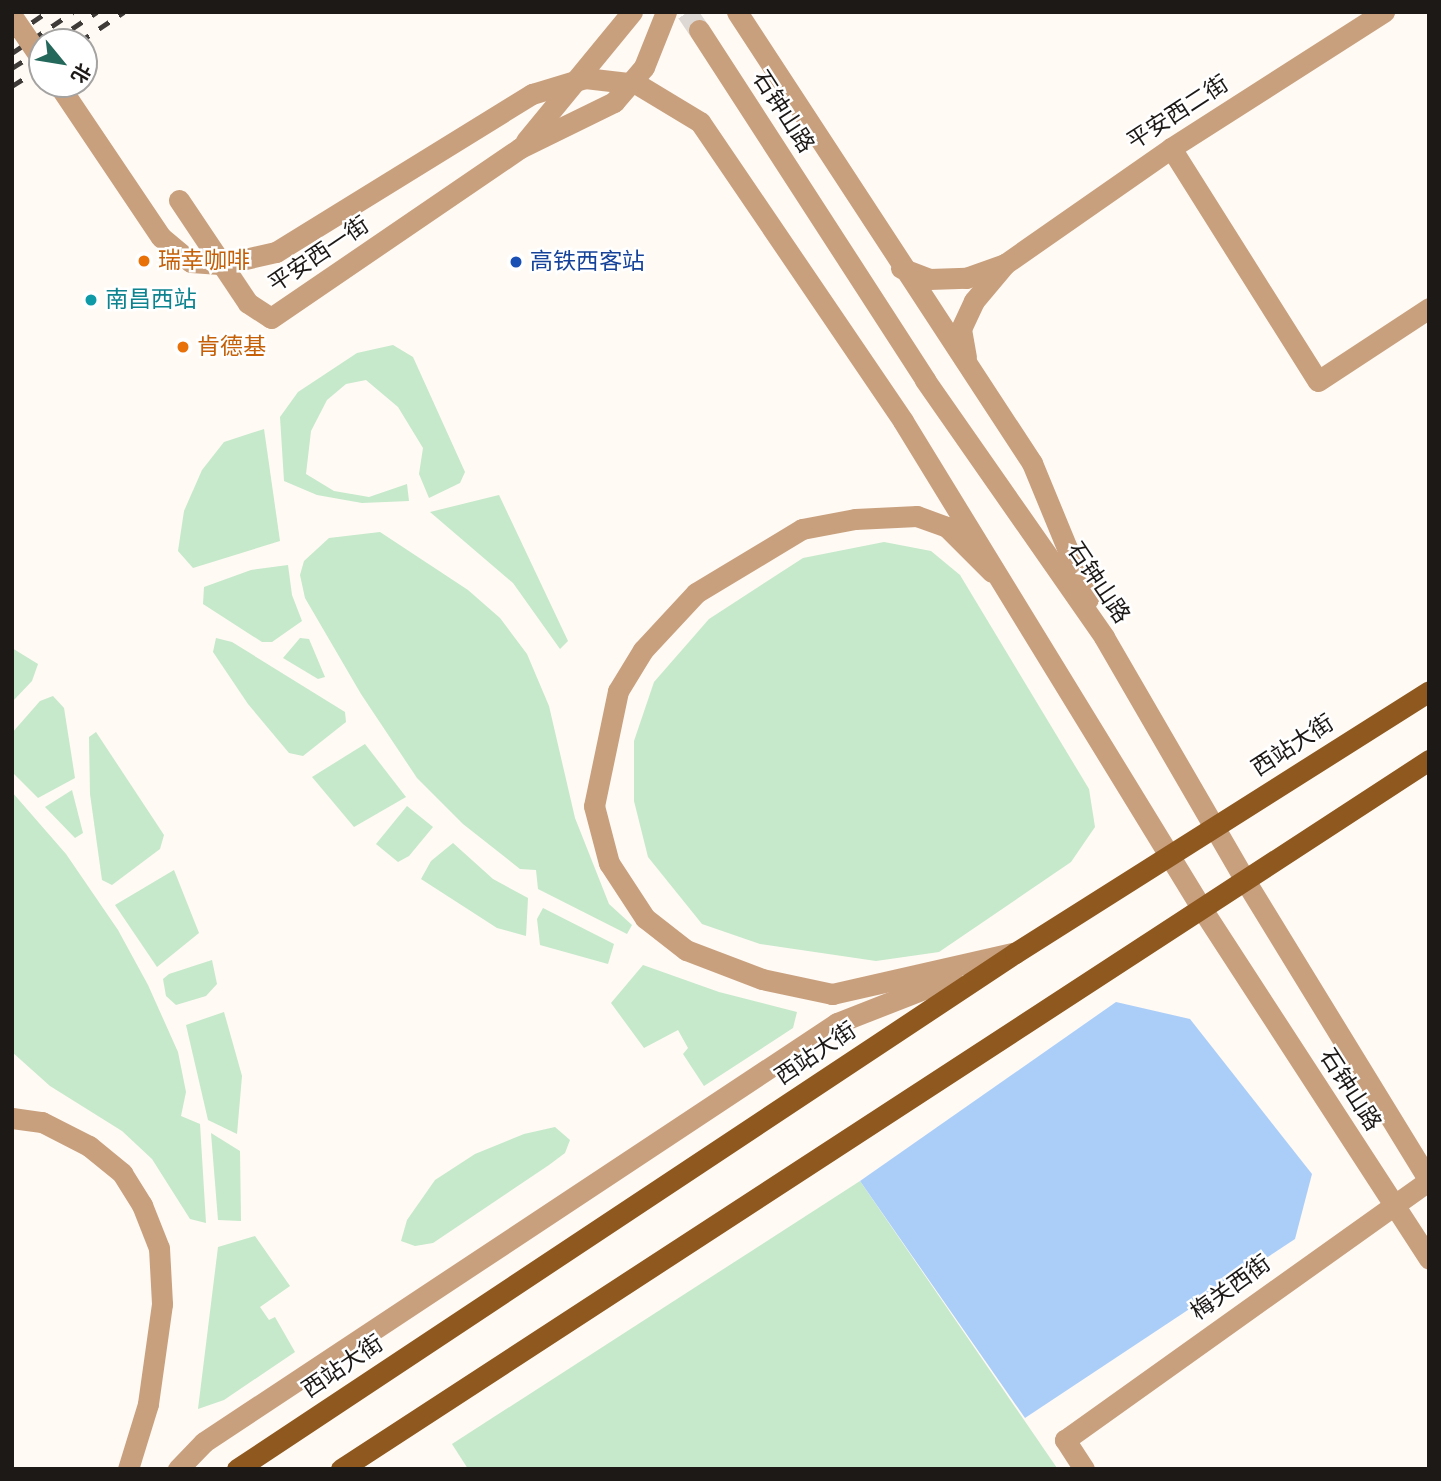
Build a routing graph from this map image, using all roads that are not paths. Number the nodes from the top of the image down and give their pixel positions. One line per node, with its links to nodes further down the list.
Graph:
1 (632, 12): 9 (street)
2 (666, 12): 9 (street)
3 (737, 12): 13 (street)
4 (1384, 12): 10 (street, 平安西二街)
5 (12, 16): 7 (street, bridge)
6 (699, 30): 17 (street, 石钟山路)
7 (28, 39)
8 (67, 98): 16 (street, bridge)
9 (520, 148): 11 (street, 平安西一街)
10 (1171, 148): 12 (street, 平安西二街); 14 (street)
11 (179, 200)
12 (1005, 264): 13 (street); 15 (street)
13 (901, 268): 15 (street)
14 (1429, 308)
15 (967, 364): 17 (street)
16 (992, 572): 21 (street, 石钟山路); 24 (street)
17 (1104, 637): 20 (street, 石钟山路)
18 (1429, 691): 20 (main road, 西站大街)
19 (1429, 760): 22 (main road)
20 (1214, 828): 21 (main road, 西站大街); 22 (street, 石钟山路)
21 (1172, 853): 23 (street, 石钟山路); 24 (main road, 西站大街)
22 (1246, 882): 23 (main road); 26 (street, 石钟山路)
23 (1202, 909): 27 (street, 石钟山路); 32 (main road)
24 (1016, 953): 30 (street); 31 (main road, 西站大街)
25 (12, 1118): 29 (street)
26 (1429, 1180): 27 (street, 梅关西街)
27 (1393, 1205): 28 (street, 石钟山路); 33 (street, 梅关西街)
28 (1429, 1259)
29 (128, 1469)
30 (178, 1469)
31 (237, 1469)
32 (341, 1469)
33 (1084, 1469)

